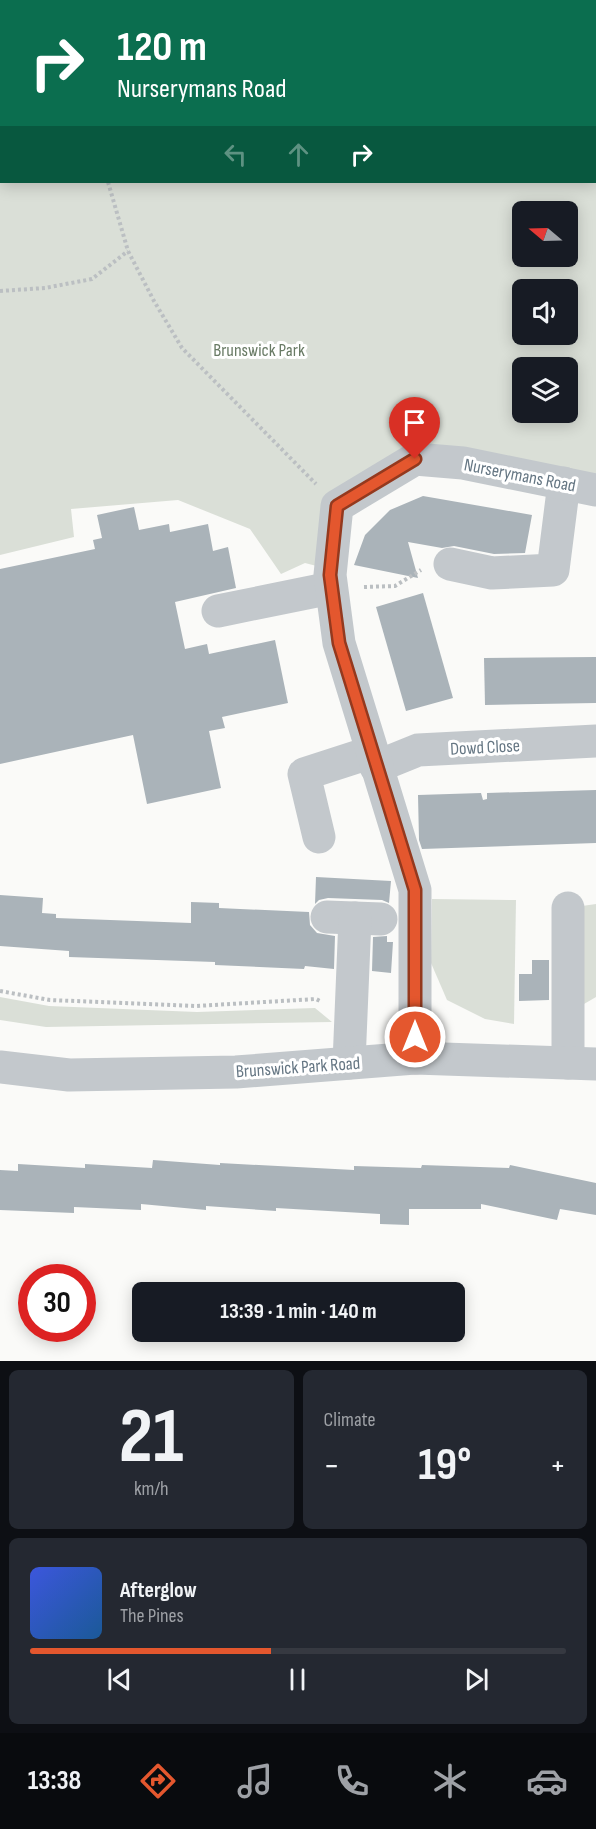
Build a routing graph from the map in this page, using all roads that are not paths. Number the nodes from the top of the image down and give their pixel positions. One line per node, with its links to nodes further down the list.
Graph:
1 (564, 483): 2 (street, Nurserymans Road); 3 (street); 4 (street, Nurserymans Road)
2 (596, 490)
3 (450, 564)
4 (331, 588): 5 (street); 7 (street)
5 (218, 611)
6 (596, 741): 7 (street, Dowd Close)
7 (374, 759): 8 (street, Dowd Close); 11 (street)
8 (319, 837)
9 (568, 908): 13 (street)
10 (354, 918): 12 (street)
11 (416, 1058): 12 (street, Brunswick Park Road); 13 (street, Brunswick Park Road)
12 (349, 1063): 14 (street, Brunswick Park Road)
13 (582, 1063)
14 (0, 1067)

